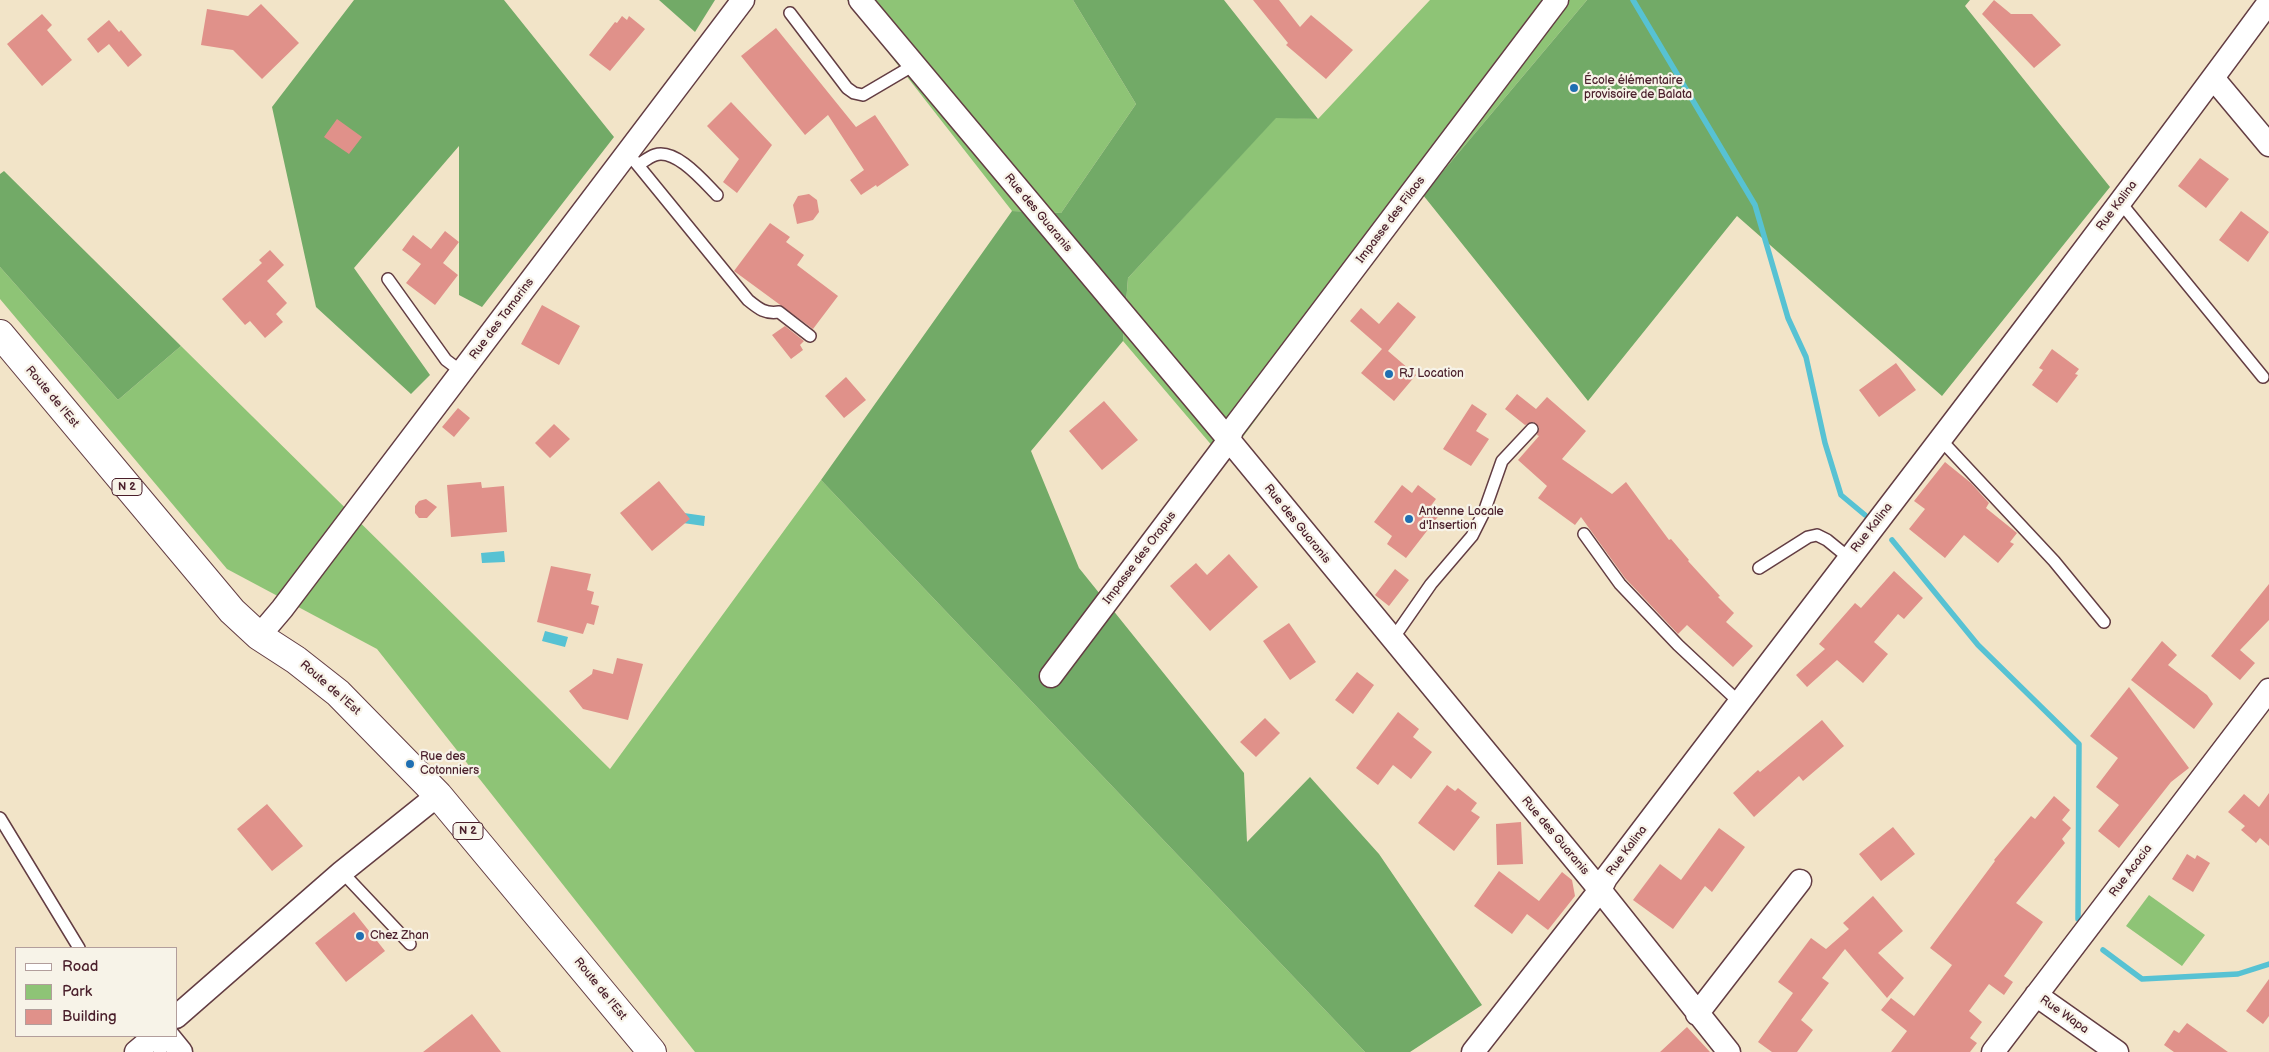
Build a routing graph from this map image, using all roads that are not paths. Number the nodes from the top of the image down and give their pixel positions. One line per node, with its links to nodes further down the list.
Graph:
1 (743, 0): 9 (street, Rue des Tamarins)
2 (860, 0): 6 (street, Rue des Guaranis)
3 (1557, 0): 18 (street, Impasse des Filaos)
4 (2269, 2): 7 (street, Rue Kalina)
5 (790, 13): 6 (lane)
6 (914, 65): 18 (street, Rue des Guaranis)
7 (2213, 78): 8 (street); 11 (street, Rue Kalina)
8 (2269, 144)
9 (633, 159): 10 (lane); 14 (lane); 15 (street, Rue des Tamarins)
10 (717, 195)
11 (2120, 202): 16 (lane); 19 (street, Rue Kalina)
12 (388, 278): 15 (lane)
13 (0, 334): 24 (main road, Route de l'Est / N 2)
14 (810, 336)
15 (462, 372): 24 (street, Rue des Tamarins)
16 (2264, 377)
17 (1532, 429): 25 (lane)
18 (1229, 440): 25 (street, Rue des Guaranis); 26 (street, Impasse des Orapus)
19 (1942, 440): 21 (street, Rue Kalina); 23 (lane)
20 (1584, 534): 28 (lane)
21 (1849, 558): 22 (lane); 28 (street, Rue Kalina)
22 (1759, 568)
23 (2104, 622)
24 (258, 636): 29 (main road, Route de l'Est / N 2)
25 (1392, 640): 33 (street, Rue des Guaranis)
26 (1051, 676)
27 (2269, 690): 36 (street, Rue Acacia)
28 (1739, 702): 33 (street, Rue Kalina)
29 (438, 795): 31 (street); 41 (main road, Route de l'Est / N 2)
30 (0, 818): 35 (lane)
31 (342, 872): 34 (lane); 38 (street)
32 (1800, 881): 37 (street)
33 (1600, 890): 37 (street, Rue des Guaranis); 42 (street, Rue Kalina)
34 (410, 944)
35 (78, 947)
36 (2036, 995): 44 (street, Rue Acacia); 45 (street, Rue Wapa)
37 (1697, 1014): 43 (street, Rue des Guaranis)
38 (178, 1015)
39 (149, 1043): 40 (street)
40 (181, 1052)
41 (652, 1052)
42 (1473, 1052)
43 (1729, 1052)
44 (1993, 1052)
45 (2117, 1052)

